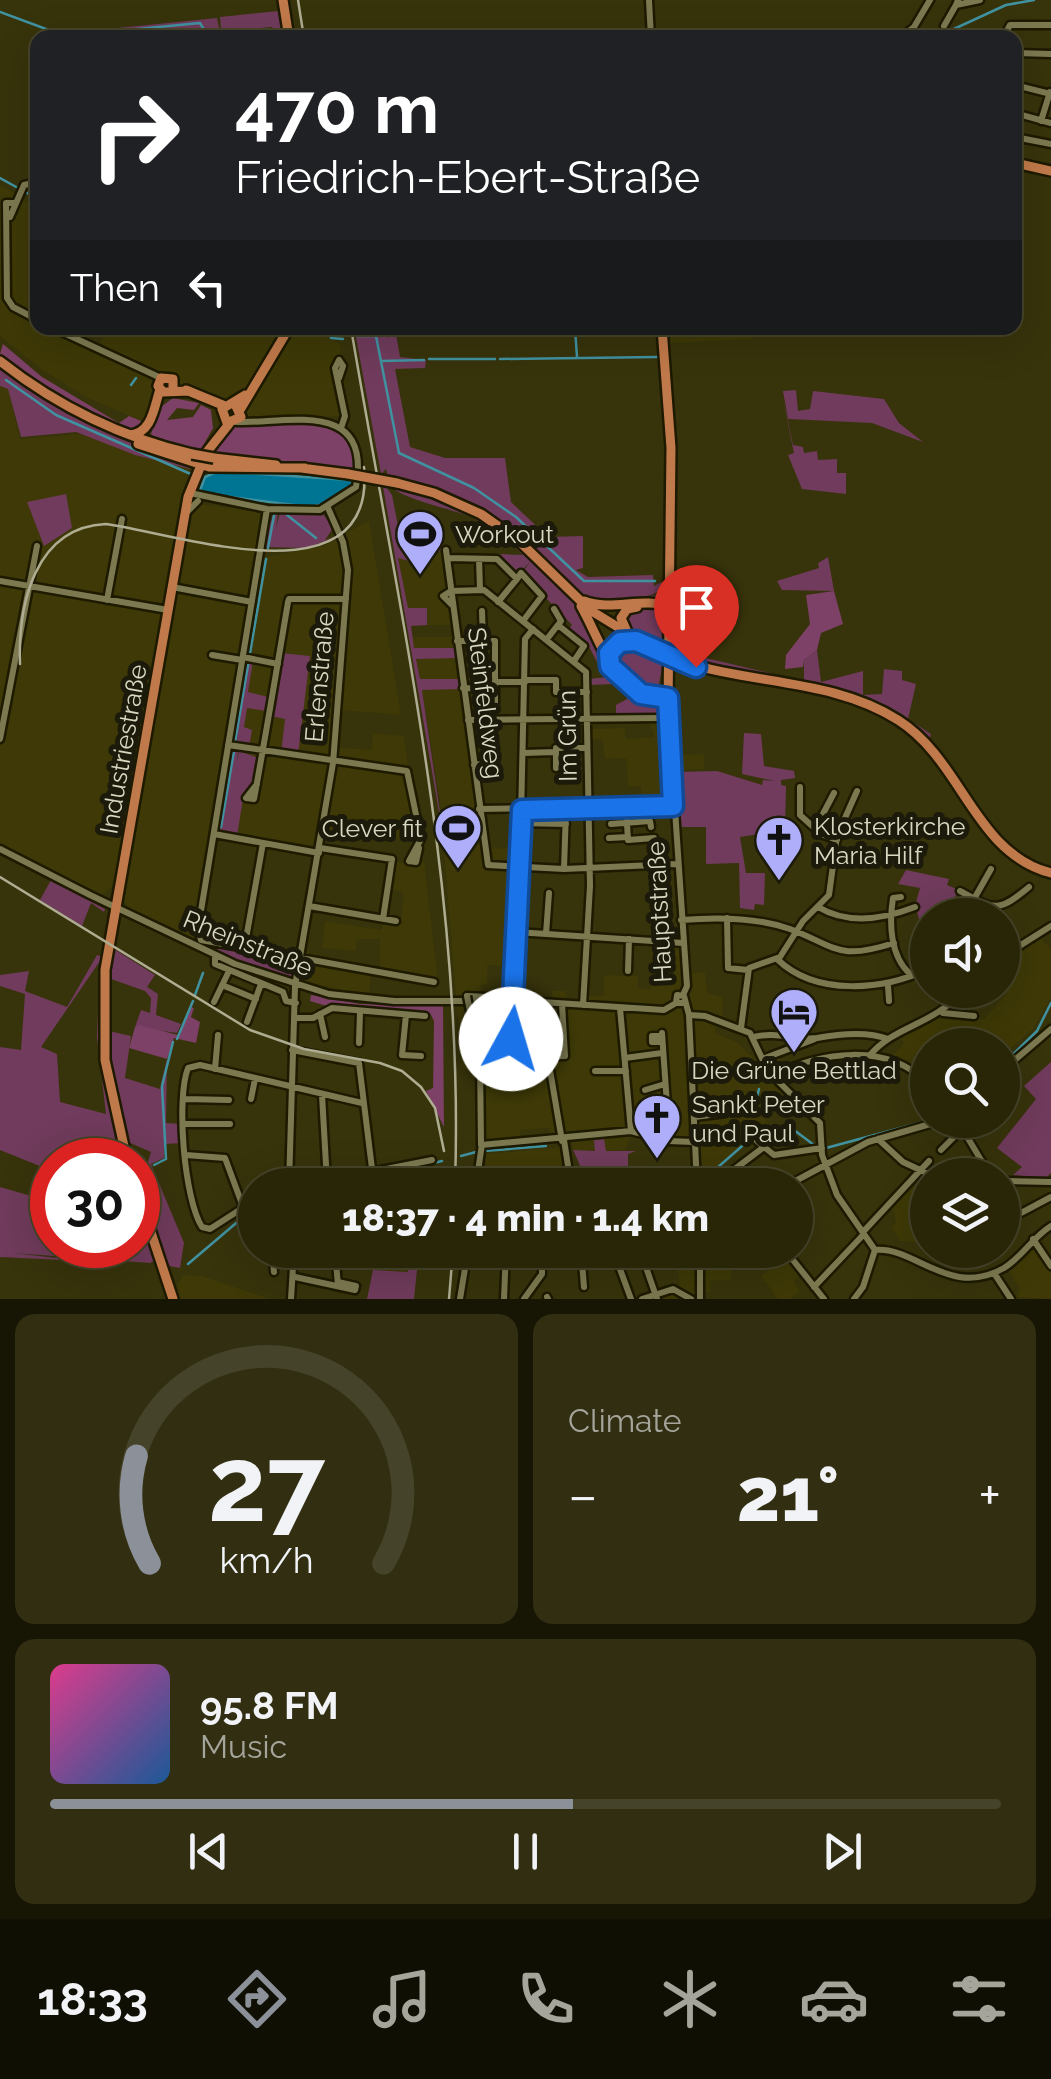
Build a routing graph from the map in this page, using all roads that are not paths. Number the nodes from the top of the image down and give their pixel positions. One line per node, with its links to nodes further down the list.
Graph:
1 (283, 0): 8 (main road)
2 (649, 0): 9 (street)
3 (930, 0): 10 (street)
4 (980, 0): 5 (street)
5 (957, 2): 7 (street)
6 (1051, 25): 11 (street)
7 (944, 26)
8 (288, 30)
9 (651, 30)
10 (910, 30)
11 (1007, 30)
12 (1022, 52): 13 (street)
13 (1051, 54)
14 (1022, 87): 15 (street)
15 (1051, 93): 17 (street)
16 (1022, 115): 17 (street)
17 (1041, 120): 18 (street)
18 (1051, 123)
19 (1022, 138): 20 (street)
20 (1051, 144)
21 (1022, 165): 22 (main road)
22 (1051, 171)
23 (30, 183): 24 (street)
24 (30, 316)
25 (67, 335): 30 (street)
26 (285, 335): 31 (main road, Industriestraße)
27 (662, 335): 50 (main road)
28 (0, 361): 34 (main road)
29 (339, 378): 33 (street)
30 (165, 386): 31 (main road); 32 (main road)
31 (231, 414): 33 (street); 37 (main road, Industriestraße)
32 (148, 424): 35 (main road); 36 (main road)
33 (341, 428): 39 (street)
34 (114, 430): 35 (main road); 37 (main road)
35 (127, 435): 36 (main road)
36 (158, 445): 37 (main road)
37 (200, 465): 38 (main road, Industriestraße); 52 (main road, bridge)
38 (192, 497): 40 (street); 47 (main road, Industriestraße)
39 (328, 508): 40 (street); 51 (street, Erlenstraße)
40 (272, 509): 54 (street)
41 (122, 519): 53 (street)
42 (37, 546): 46 (street)
43 (479, 559): 44 (street); 48 (street); 49 (street, Steinfeldweg)
44 (517, 578): 55 (street); 61 (street)
45 (0, 581): 46 (street)
46 (26, 586): 53 (street); 80 (street)
47 (176, 588): 54 (street); 57 (main road, Industriestraße)
48 (480, 589): 49 (street); 55 (street, Im Grün)
49 (451, 590): 66 (street, Steinfeldweg)
50 (670, 590): 56 (main road); 58 (main road)
51 (346, 599): 71 (street); 91 (street, Erlenstraße)
52 (576, 599): 56 (main road); 65 (main road); 72 (main road)
53 (107, 600): 57 (street)
54 (252, 602): 69 (street)
55 (498, 602): 61 (street, Im Grün)
56 (657, 603): 58 (main road)
57 (169, 605): 126 (main road, Industriestraße)
58 (670, 607): 65 (main road); 77 (main road)
59 (554, 609): 62 (street, Im Grün)
60 (482, 612): 67 (street)
61 (523, 621): 63 (street, Im Grün)
62 (558, 625): 64 (street); 70 (street, Im Grün)
63 (533, 629): 64 (street, Im Grün); 73 (street)
64 (547, 640): 70 (street, Im Grün)
65 (634, 640): 72 (main road); 124 (main road, bridge)
66 (457, 641): 67 (street); 75 (street, Steinfeldweg)
67 (486, 641): 74 (street)
68 (212, 655): 69 (street)
69 (246, 658): 71 (street); 86 (street)
70 (574, 661): 76 (street, Im Grün)
71 (278, 664): 88 (street)
72 (610, 666): 77 (main road)
73 (525, 681): 74 (street); 76 (street); 82 (street)
74 (495, 686): 75 (street); 78 (street)
75 (464, 688): 81 (street, Steinfeldweg)
76 (586, 692): 83 (street, Im Grün)
77 (661, 700): 98 (street, Hauptstraße)
78 (494, 703)
79 (661, 718): 83 (street)
80 (2, 719): 85 (street)
81 (468, 720): 82 (street); 92 (street, Steinfeldweg)
82 (524, 720): 83 (street); 90 (street)
83 (586, 720): 87 (street, Im Grün)
84 (489, 738): 92 (street)
85 (0, 740)
86 (228, 745): 88 (street); 110 (street)
87 (587, 748): 89 (street); 103 (street, Im Grün)
88 (263, 751): 91 (street); 94 (street)
89 (556, 752): 90 (street); 93 (street)
90 (523, 753): 101 (street)
91 (332, 763): 116 (street); 118 (street, Erlenstraße)
92 (474, 765): 100 (street, Steinfeldweg)
93 (556, 768)
94 (257, 784)
95 (800, 788): 109 (street)
96 (857, 791): 114 (street)
97 (834, 793): 109 (street)
98 (673, 806): 99 (street); 119 (street, Hauptstraße)
99 (626, 808): 103 (street); 105 (street)
100 (480, 809): 101 (street); 120 (street, Steinfeldweg)
101 (522, 810): 102 (street); 104 (street)
102 (566, 810): 103 (street); 106 (street)
103 (588, 810): 121 (street, Im Grün)
104 (520, 823): 106 (street); 120 (street)
105 (627, 823): 107 (street); 108 (street); 111 (street)
106 (566, 824): 122 (street)
107 (611, 824)
108 (651, 826)
109 (815, 829): 114 (street)
110 (214, 834): 115 (street); 153 (street)
111 (628, 837): 112 (street); 113 (street)
112 (609, 838)
113 (654, 838)
114 (837, 840): 136 (street)
115 (263, 844): 118 (street); 157 (street)
116 (419, 848)
117 (0, 849): 129 (street, Rheinstraße)
118 (320, 850): 135 (street, Erlenstraße); 143 (street)
119 (677, 864): 121 (street); 144 (street, Hauptstraße)
120 (518, 868): 122 (street); 148 (street)
121 (589, 868): 122 (street); 151 (street, Im Grün)
122 (564, 869)
123 (991, 869): 132 (street)
124 (1051, 873)
125 (1029, 887): 133 (street)
126 (118, 888): 134 (street); 137 (main road, Industriestraße)
127 (960, 891): 131 (street)
128 (550, 893): 150 (street)
129 (90, 894): 134 (street, Rheinstraße); 137 (street, Rheinstraße)
130 (900, 897): 139 (street)
131 (972, 898)
132 (975, 898)
133 (1014, 898)
134 (104, 899): 137 (street, Rheinstraße)
135 (309, 906): 143 (street); 160 (street, Erlenstraße)
136 (818, 907): 139 (street); 149 (street)
137 (114, 908): 140 (street, Rheinstraße); 141 (street, Rheinstraße); 147 (main road, Industriestraße)
138 (910, 908): 139 (street)
139 (891, 915): 155 (street)
140 (124, 916): 141 (street, Rheinstraße); 147 (street)
141 (135, 918): 153 (street, Rheinstraße)
142 (727, 918): 144 (street); 149 (street); 161 (street)
143 (383, 919): 145 (street)
144 (681, 920): 154 (street, Hauptstraße)
145 (396, 921)
146 (1051, 926): 156 (street)
147 (111, 928): 230 (main road, Industriestraße)
148 (516, 932): 150 (street); 171 (street)
149 (795, 932): 155 (street); 159 (street)
150 (546, 934): 151 (street)
151 (586, 937): 152 (street); 178 (street, Im Grün)
152 (629, 939): 154 (street); 163 (street)
153 (198, 943): 157 (street); 158 (street, Rheinstraße)
154 (683, 943): 172 (street, Hauptstraße)
155 (894, 943): 164 (street)
156 (1020, 946)
157 (244, 950): 160 (street)
158 (215, 955): 162 (street); 169 (street, Rheinstraße)
159 (777, 959): 161 (street); 168 (street)
160 (300, 963): 165 (street); 169 (street, Erlenstraße)
161 (748, 970): 190 (street)
162 (228, 971): 166 (street); 167 (street)
163 (628, 971)
164 (910, 974): 168 (street)
165 (434, 982)
166 (261, 984): 170 (street); 176 (street)
167 (222, 985): 170 (street); 174 (street)
168 (888, 986): 173 (street)
169 (297, 987): 171 (street, Rheinstraße); 176 (street, Erlenstraße)
170 (256, 999): 189 (street)
171 (511, 1000): 175 (street, Rheinstraße); 201 (street); 209 (street, Rheinstraße, bridge)
172 (680, 1000): 179 (street, Rheinstraße); 185 (street, Hauptstraße)
173 (888, 1001)
174 (214, 1002)
175 (536, 1002): 177 (street, Rheinstraße); 205 (street)
176 (296, 1003): 188 (street, Erlenstraße)
177 (562, 1004): 178 (street, Rheinstraße); 206 (street)
178 (583, 1005): 179 (street, Rheinstraße)
179 (620, 1008): 207 (street)
180 (948, 1008): 182 (street)
181 (360, 1012): 183 (street); 184 (street); 198 (street)
182 (943, 1013): 187 (street); 197 (street)
183 (320, 1014): 188 (street); 193 (street)
184 (406, 1014): 186 (street); 202 (street)
185 (689, 1015): 190 (street); 225 (street, Hauptstraße)
186 (425, 1016)
187 (974, 1016)
188 (295, 1018): 199 (street, Erlenstraße)
189 (247, 1022)
190 (741, 1028): 195 (street)
191 (1051, 1029): 204 (street)
192 (218, 1035): 210 (street)
193 (325, 1036)
194 (661, 1037): 200 (street)
195 (754, 1038): 196 (street); 208 (street)
196 (815, 1038): 197 (street); 208 (street)
197 (888, 1038): 203 (street)
198 (359, 1044)
199 (292, 1050): 217 (street, Erlenstraße); 223 (street)
200 (662, 1053): 207 (street); 216 (street)
201 (508, 1055): 205 (street); 209 (street)
202 (421, 1056)
203 (870, 1056): 211 (street); 214 (street)
204 (1020, 1056)
205 (531, 1058): 206 (street)
206 (548, 1058): 236 (street)
207 (625, 1058): 212 (street)
208 (765, 1058): 214 (street)
209 (479, 1060): 238 (street, Rheinstraße)
210 (215, 1069): 215 (street); 221 (street)
211 (910, 1069)
212 (626, 1070): 213 (street); 218 (street)
213 (595, 1071)
214 (772, 1076): 239 (street)
215 (255, 1079): 217 (street); 220 (street)
216 (665, 1084): 218 (street); 232 (street)
217 (289, 1086): 219 (street); 245 (street, Erlenstraße)
218 (629, 1094): 229 (street)
219 (322, 1095): 223 (street); 246 (street)
220 (251, 1098)
221 (186, 1099): 222 (street); 226 (street)
222 (229, 1100)
223 (362, 1103): 247 (street)
224 (724, 1113): 225 (street)
225 (695, 1118): 235 (street, Hauptstraße)
226 (184, 1124): 227 (street); 241 (street)
227 (230, 1124)
228 (910, 1130): 233 (street)
229 (631, 1131): 232 (street); 236 (street)
230 (120, 1138)
231 (953, 1138): 240 (street)
232 (656, 1139): 235 (street)
233 (878, 1139): 243 (street); 244 (street)
234 (758, 1140): 237 (street)
235 (694, 1142): 251 (street, Hauptstraße)
236 (564, 1143): 238 (street); 250 (street)
237 (764, 1148): 239 (street); 252 (street)
238 (481, 1149): 249 (street, Rheinstraße)
239 (820, 1149): 243 (street)
240 (941, 1150)
241 (186, 1156): 257 (street); 259 (street)
242 (432, 1160): 248 (street)
243 (827, 1164): 253 (street); 262 (street)
244 (910, 1164)
245 (289, 1168)
246 (326, 1168)
247 (370, 1168)
248 (408, 1168)
249 (478, 1168)
250 (568, 1168)
251 (696, 1168)
252 (736, 1168)
253 (813, 1172)
254 (1048, 1181): 255 (street)
255 (1020, 1182)
256 (910, 1183): 262 (street)
257 (238, 1192)
258 (1051, 1197): 260 (street)
259 (238, 1208)
260 (1020, 1214)
261 (1051, 1226): 263 (street)
262 (864, 1233): 264 (street); 281 (street)
263 (1033, 1239): 266 (street); 279 (street)
264 (875, 1250): 279 (street); 294 (street)
265 (160, 1256): 285 (main road)
266 (1051, 1266)
267 (274, 1268): 278 (street)
268 (295, 1268): 280 (street)
269 (337, 1268): 280 (street)
270 (465, 1268): 286 (street)
271 (505, 1268): 287 (street)
272 (542, 1268): 288 (street)
273 (582, 1268): 282 (street)
274 (619, 1268): 289 (street)
275 (647, 1268): 283 (street)
276 (701, 1268): 292 (street)
277 (800, 1268): 281 (street)
278 (274, 1272)
279 (994, 1272): 295 (street)
280 (295, 1278): 284 (street)
281 (814, 1287): 293 (street)
282 (584, 1288)
283 (657, 1296): 290 (street); 291 (street)
284 (291, 1297)
285 (173, 1299)
286 (460, 1299)
287 (504, 1299)
288 (524, 1299)
289 (630, 1299)
290 (642, 1299)
291 (691, 1299)
292 (700, 1299)
293 (824, 1299)
294 (854, 1299)
295 (1010, 1299)

